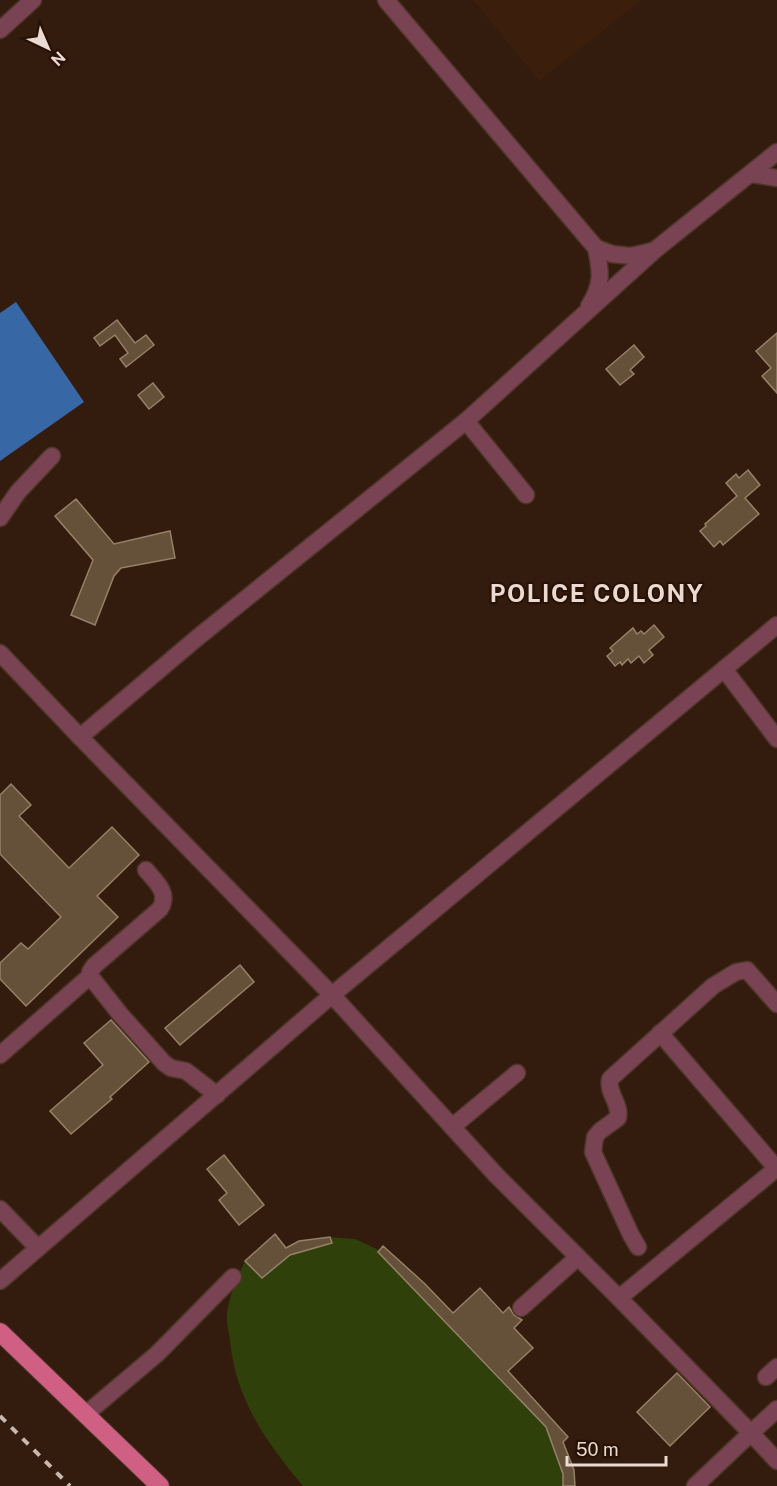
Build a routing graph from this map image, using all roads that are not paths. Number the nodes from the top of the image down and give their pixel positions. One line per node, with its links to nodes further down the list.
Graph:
1 (33, 0): 3 (street)
2 (386, 0): 7 (street)
3 (0, 30)
4 (777, 152): 5 (street)
5 (751, 174): 6 (street); 8 (street)
6 (777, 178)
7 (596, 248): 8 (street); 9 (street)
8 (656, 250): 9 (street)
9 (581, 318): 10 (street)
10 (466, 421): 12 (street); 17 (street)
11 (52, 456): 13 (street)
12 (526, 495)
13 (0, 518)
14 (777, 625): 16 (street)
15 (0, 653): 17 (street)
16 (724, 669): 18 (street); 21 (street)
17 (80, 737): 21 (street)
18 (777, 739)
19 (146, 870): 20 (street)
20 (90, 976): 24 (street); 26 (street)
21 (332, 995): 26 (street); 27 (street)
22 (777, 1004): 23 (street)
23 (660, 1033): 28 (street); 30 (street)
24 (0, 1055)
25 (517, 1073): 27 (street)
26 (217, 1095): 31 (street)
27 (452, 1127): 32 (street)
28 (777, 1168): 35 (street)
29 (0, 1209): 31 (street)
30 (638, 1247)
31 (38, 1248): 34 (street)
32 (578, 1257): 35 (street); 36 (street)
33 (233, 1277): 39 (street)
34 (0, 1281)
35 (619, 1298): 40 (street)
36 (521, 1308)
37 (0, 1332): 39 (main road)
38 (777, 1409): 40 (street)
39 (86, 1414): 42 (main road)
40 (751, 1433): 41 (street); 43 (street)
41 (777, 1461)
42 (160, 1486)
43 (695, 1486)

